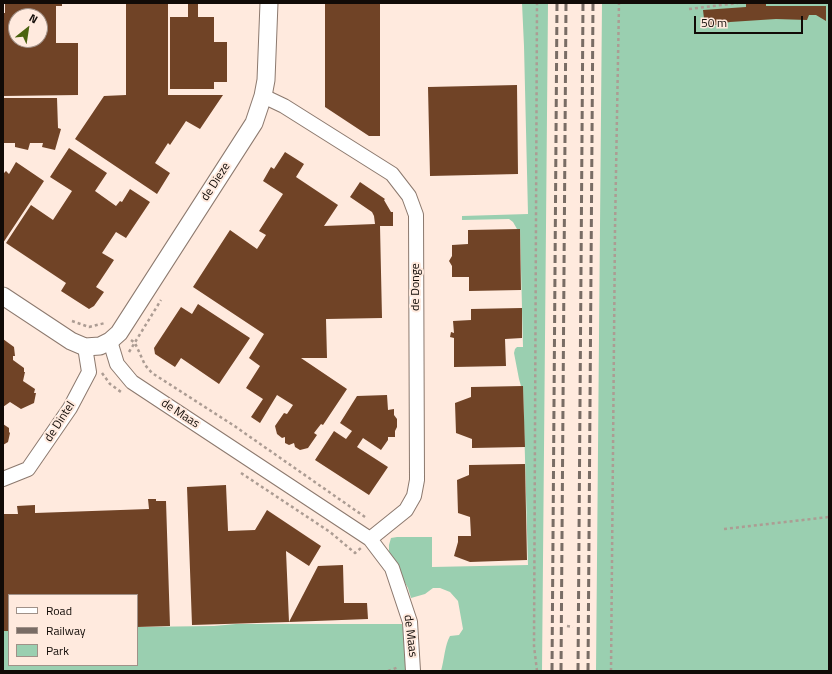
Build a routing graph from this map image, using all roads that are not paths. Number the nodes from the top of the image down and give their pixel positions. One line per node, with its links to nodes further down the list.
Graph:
1 (269, 3): 2 (street, de Dieze)
2 (263, 96): 4 (street, de Dieze); 7 (street, de Donge)
3 (3, 296): 5 (street)
4 (110, 341): 5 (street); 7 (street, de Maas)
5 (85, 347): 6 (street, de Dintel)
6 (3, 479)
7 (370, 539): 8 (street, de Maas)
8 (413, 671)

